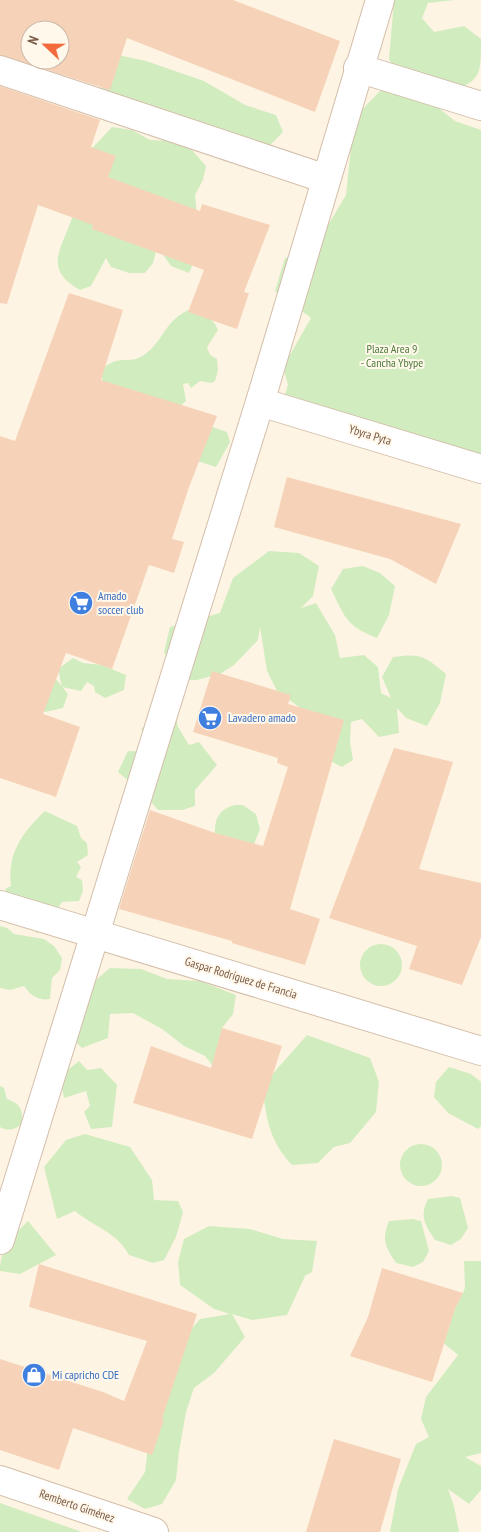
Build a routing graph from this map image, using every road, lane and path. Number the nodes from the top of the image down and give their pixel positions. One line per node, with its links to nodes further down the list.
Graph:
1 (380, 0): 2 (street)
2 (358, 68): 4 (street); 5 (street)
3 (0, 70): 5 (street)
4 (481, 106)
5 (326, 179): 6 (street)
6 (260, 402): 7 (street, Ybyra Pyta); 9 (street)
7 (481, 468)
8 (0, 905): 9 (street, Gaspar Rodríguez de Francia)
9 (95, 934): 10 (street, Gaspar Rodríguez de Francia); 11 (street)
10 (481, 1051)
11 (0, 1240)
12 (0, 1480): 13 (street, Remberto Giménez)
13 (154, 1532)

